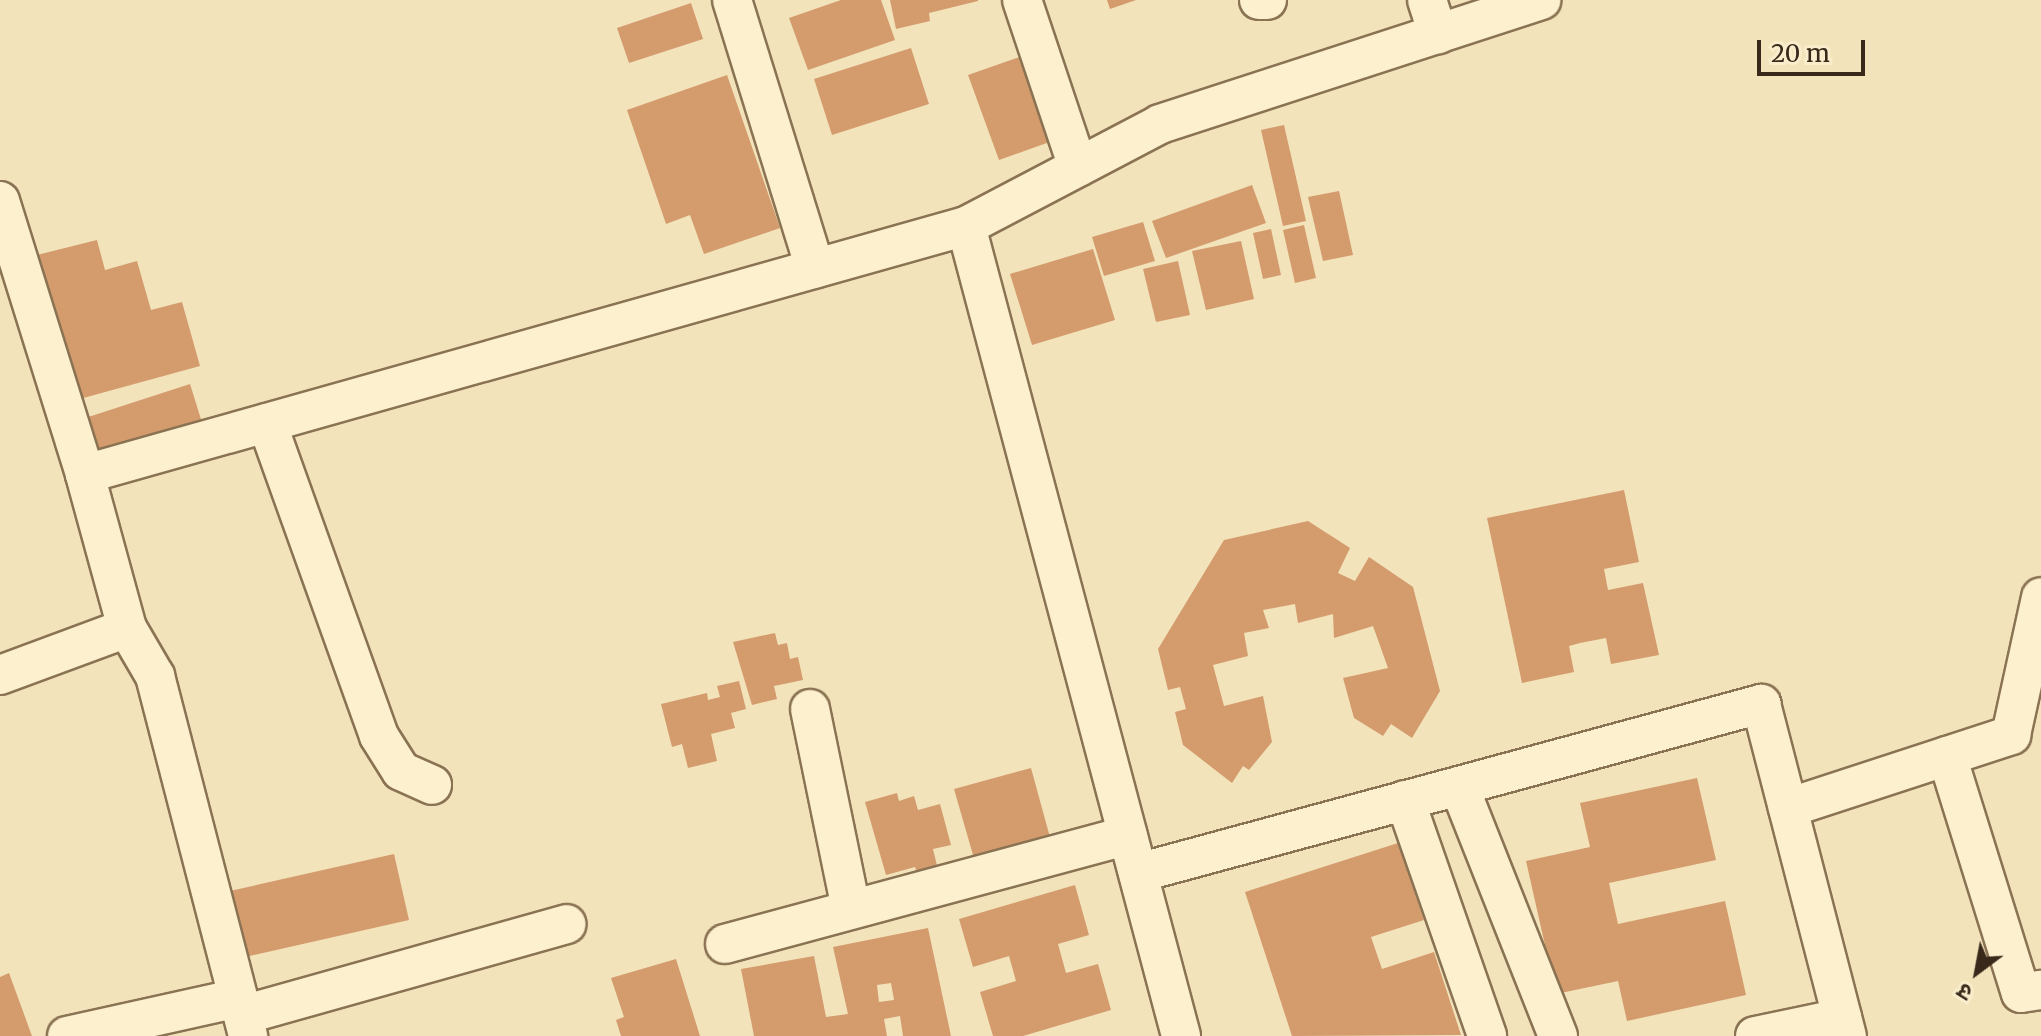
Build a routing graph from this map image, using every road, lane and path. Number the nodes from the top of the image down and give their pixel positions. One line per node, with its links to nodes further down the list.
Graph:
1 (732, 0): 11 (street)
2 (1022, 0): 8 (street)
3 (1259, 0): 4 (street)
4 (1267, 0)
5 (1541, 0): 6 (street)
6 (1487, 8): 7 (street)
7 (1433, 17): 8 (street)
8 (1078, 167): 10 (street)
9 (0, 201): 13 (street)
10 (966, 226): 11 (street); 23 (street)
11 (815, 268): 12 (street)
12 (267, 423): 13 (street); 19 (street)
13 (85, 474): 15 (street)
14 (2041, 597): 18 (street)
15 (127, 628): 16 (street); 29 (street)
16 (0, 675)
17 (810, 709): 25 (street)
18 (1947, 756): 22 (street); 28 (street)
19 (432, 785)
20 (1459, 786): 21 (street); 22 (street); 34 (street)
21 (1405, 800): 24 (street); 33 (street)
22 (1788, 808): 30 (street)
23 (1128, 835): 24 (street); 25 (street)
24 (1138, 873): 32 (street)
25 (851, 909): 27 (street)
26 (566, 924): 29 (street)
27 (725, 944)
28 (2041, 990)
29 (243, 1016): 31 (street)
30 (1844, 1027): 35 (street)
31 (67, 1036)
32 (1181, 1036)
33 (1487, 1036)
34 (1558, 1036)
35 (1755, 1036)

